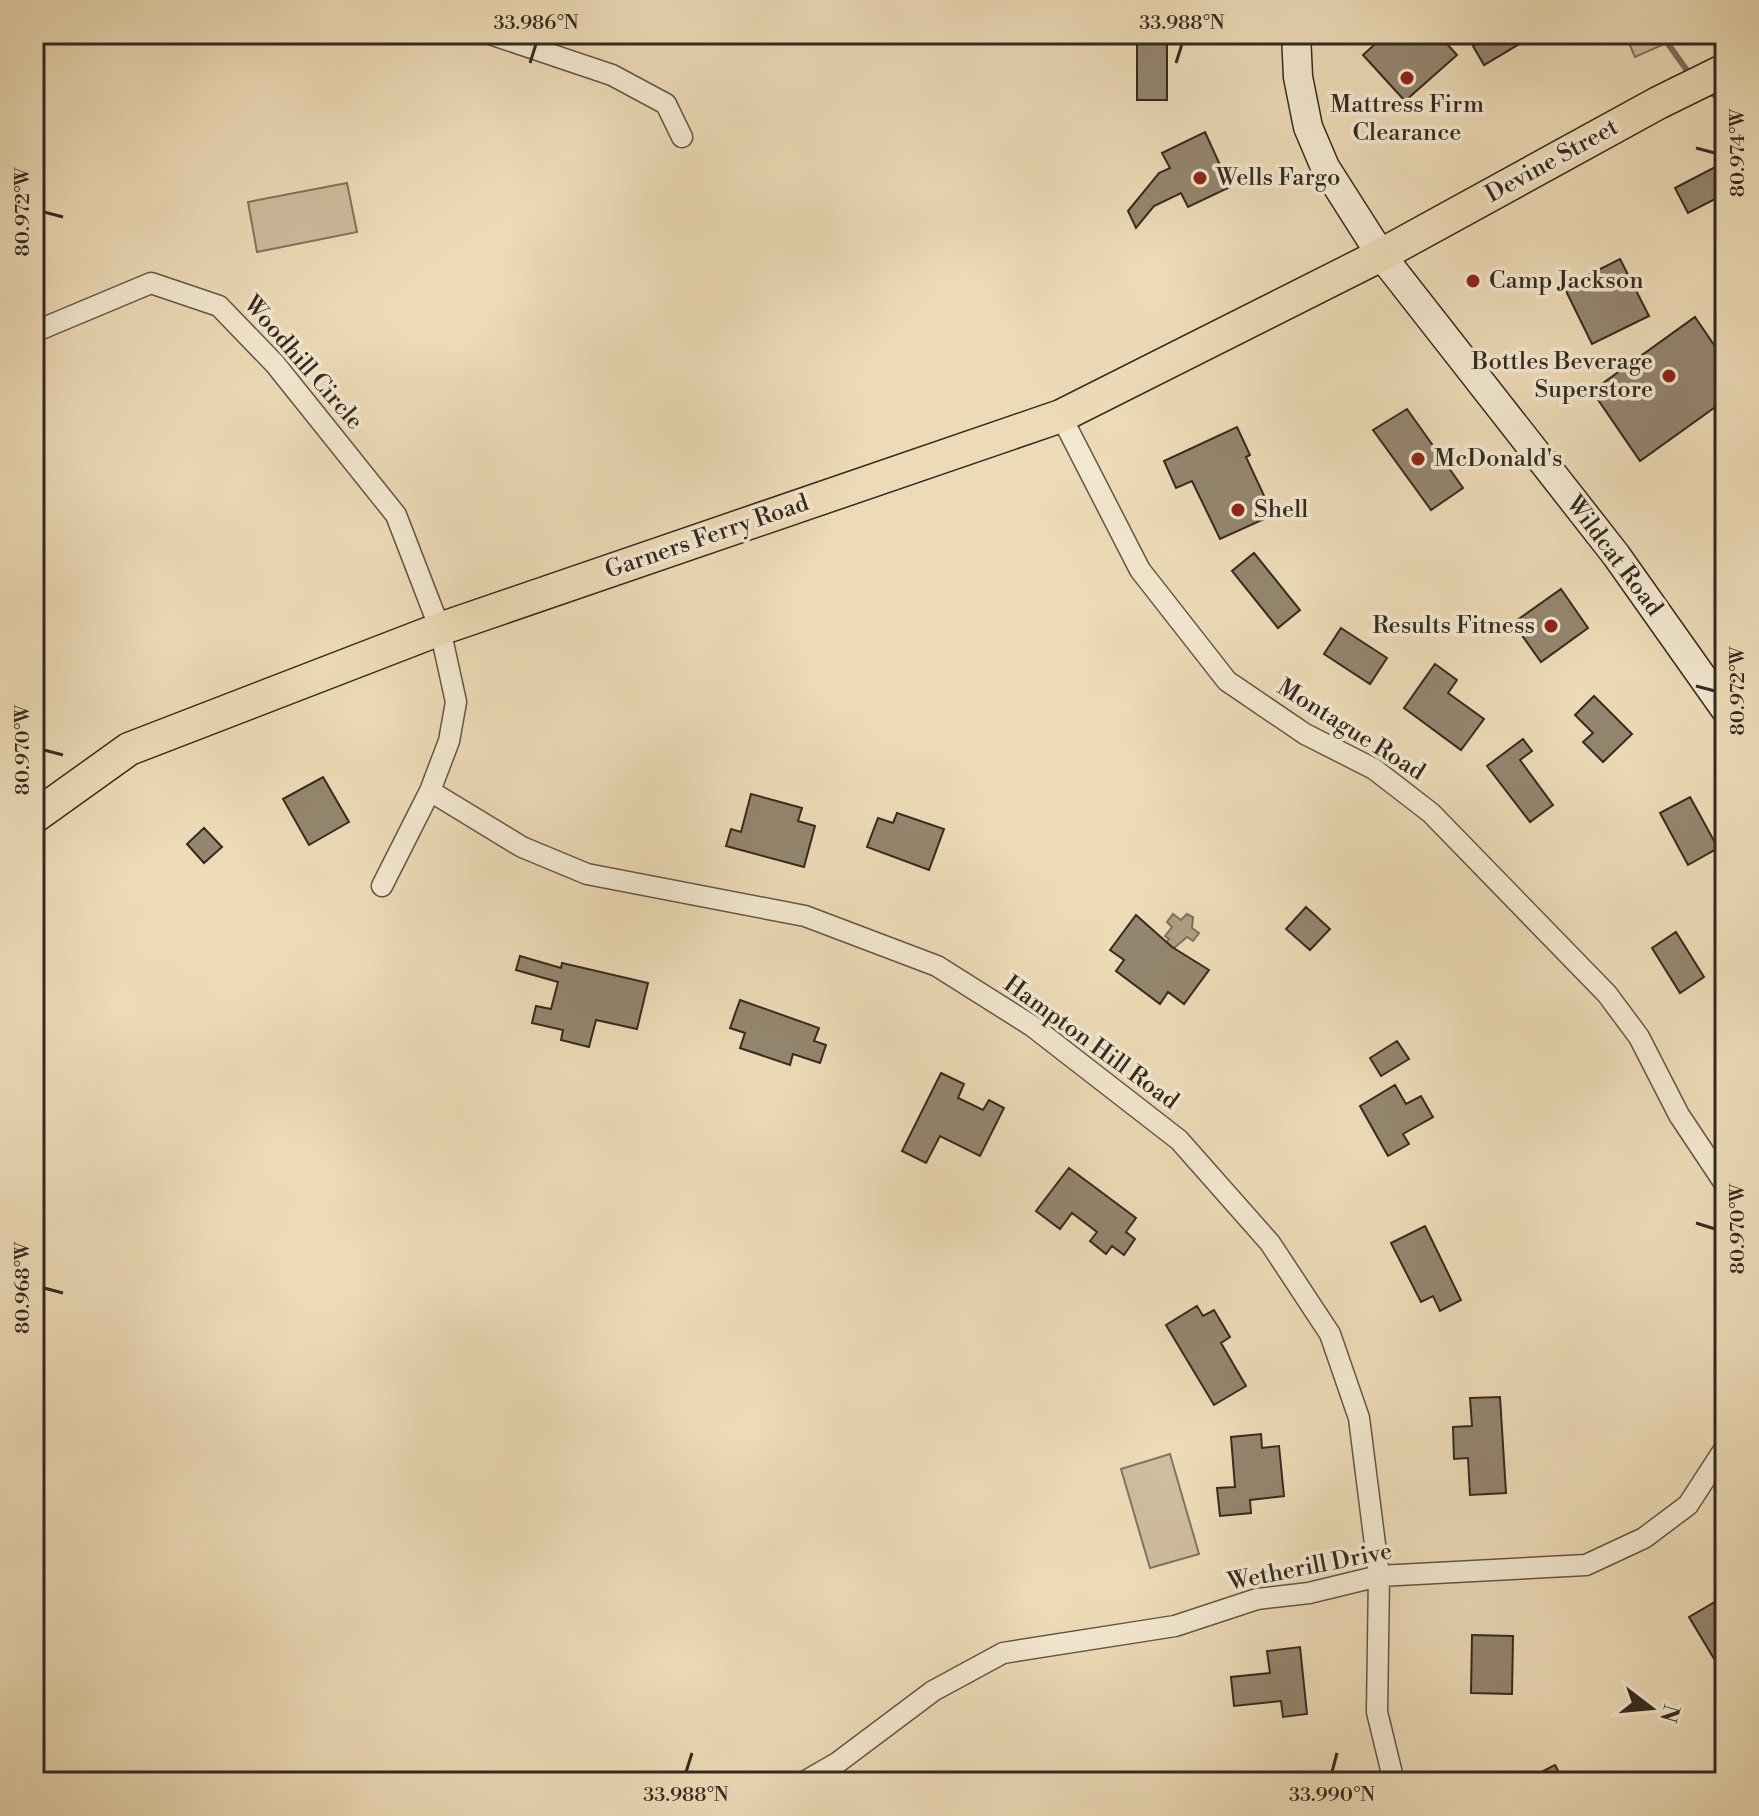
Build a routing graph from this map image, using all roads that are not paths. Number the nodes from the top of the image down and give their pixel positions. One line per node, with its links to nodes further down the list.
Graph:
1 (490, 34): 4 (street)
2 (1296, 34): 5 (main road, Wildcat Road)
3 (1725, 70): 5 (main road, Devine Street)
4 (682, 137)
5 (1381, 255): 7 (main road, Garners Ferry Road); 9 (main road, Wildcat Road)
6 (34, 332): 8 (street, Woodhill Circle)
7 (1061, 416): 8 (main road, Garners Ferry Road); 13 (street, Montague Road)
8 (440, 629): 10 (street); 11 (main road, Garners Ferry Road)
9 (1725, 709)
10 (430, 791): 12 (street); 15 (street, Hampton Hill Road)
11 (34, 817)
12 (382, 886)
13 (1725, 1184)
14 (1725, 1448): 15 (street, Wetherill Drive)
15 (1379, 1576): 16 (street, Wetherill Drive); 17 (street, Hampton Hill Road)
16 (804, 1782)
17 (1394, 1782)

